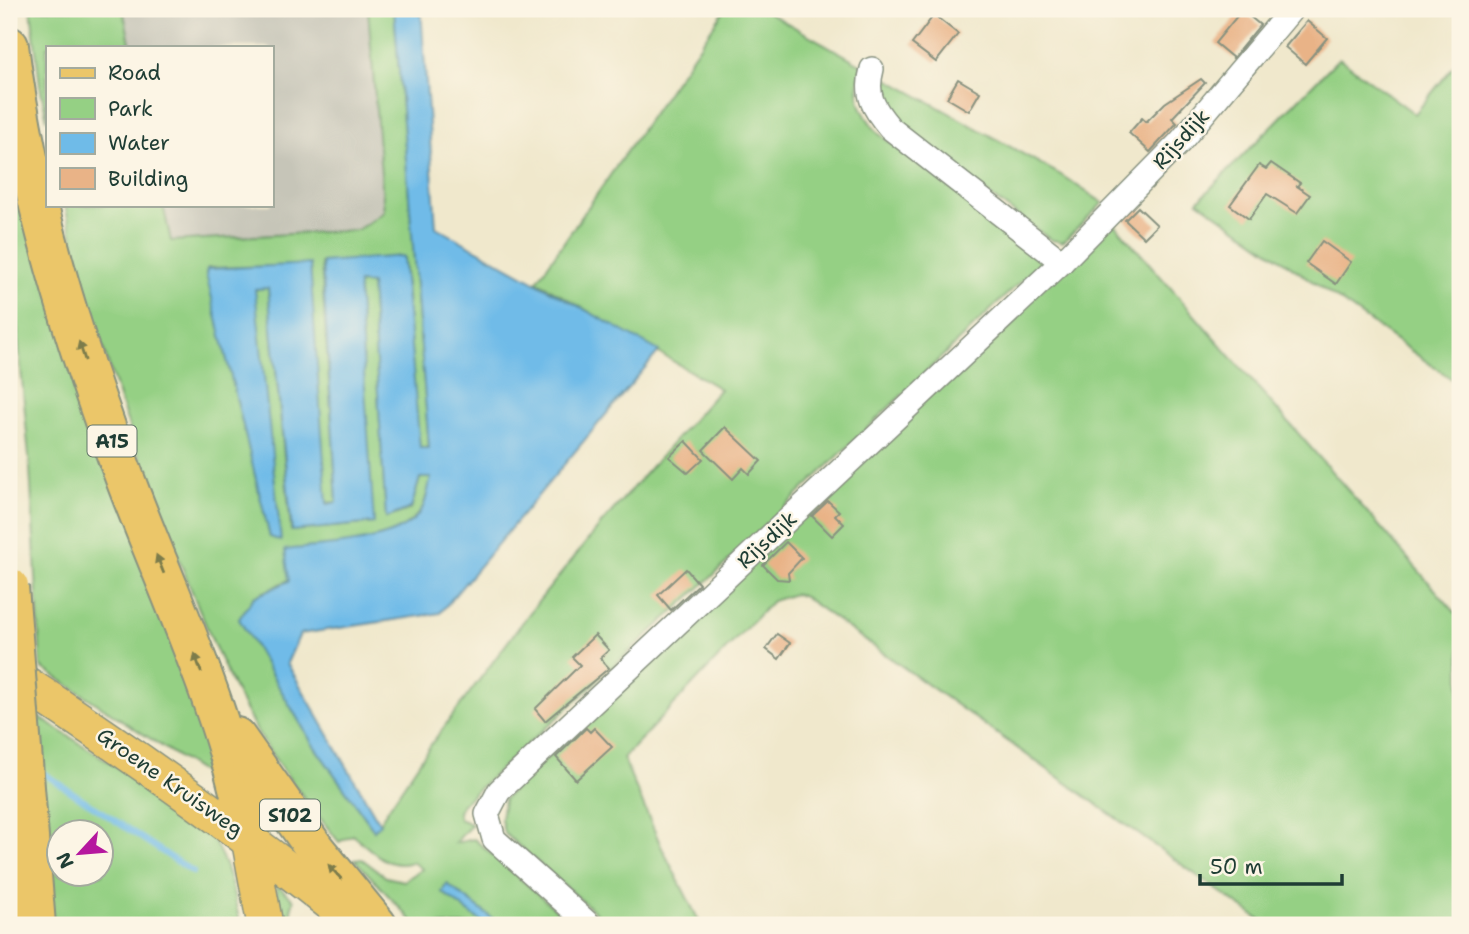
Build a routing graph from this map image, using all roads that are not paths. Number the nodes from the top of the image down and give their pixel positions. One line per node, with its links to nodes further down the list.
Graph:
1 (1292, 9): 4 (street, Rijsdijk)
2 (9, 46): 8 (highway, A15, one-way to 2)
3 (872, 69): 4 (street)
4 (1062, 262): 14 (street, Rijsdijk)
5 (9, 580): 6 (highway)
6 (9, 587): 10 (highway, bridge)
7 (9, 673): 9 (main road, Groene Kruisweg / S102)
8 (210, 700): 9 (highway, A15); 13 (highway, S102, one-way to 8)
9 (249, 838): 11 (main road, S102); 12 (main road, Groene Kruisweg / S102)
10 (36, 925)
11 (265, 925)
12 (358, 925)
13 (377, 925)
14 (590, 925)

